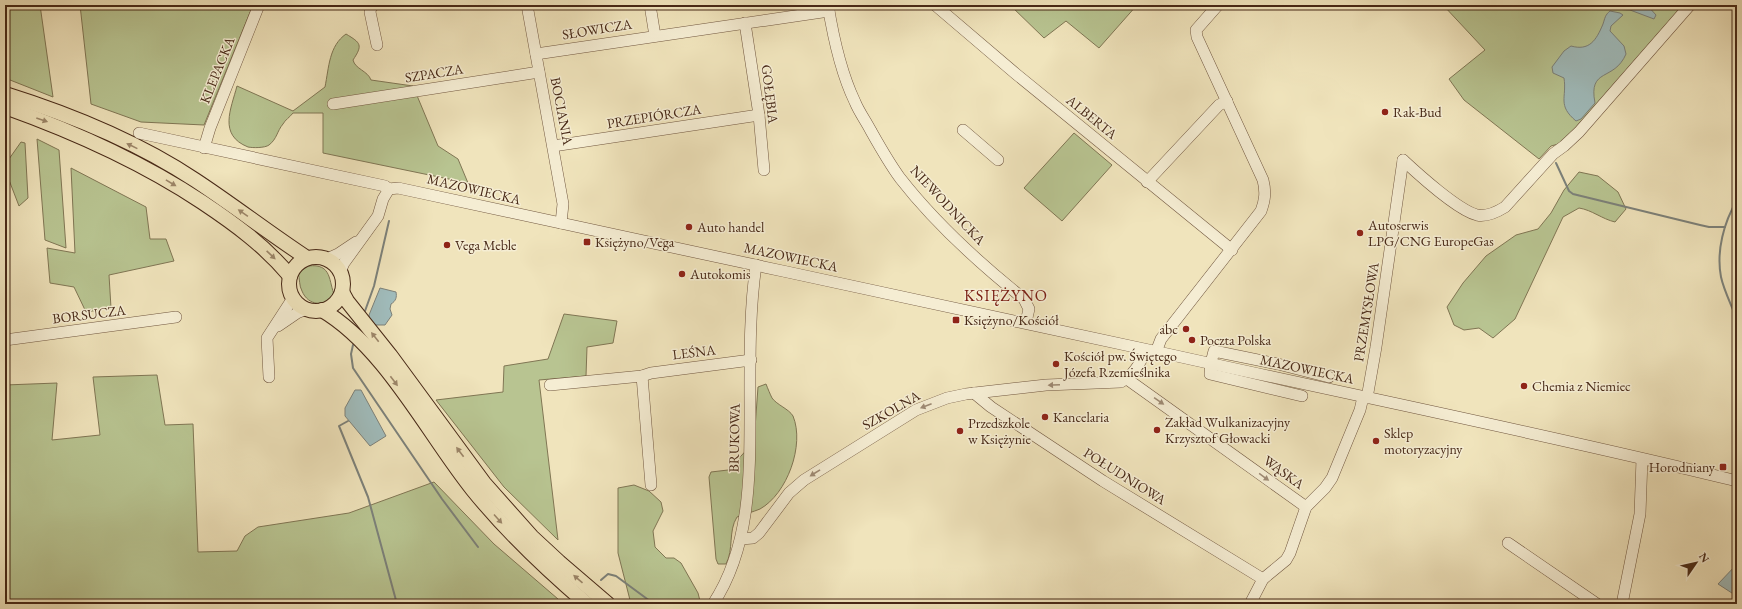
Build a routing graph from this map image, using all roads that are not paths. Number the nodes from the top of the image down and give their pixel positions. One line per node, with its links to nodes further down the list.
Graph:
1 (259, 5): 22 (street, KLEPACKA)
2 (374, 5): 11 (street)
3 (527, 5): 12 (street, BOCIANIA)
4 (650, 5): 10 (street)
5 (935, 5): 25 (street, ALBERTA)
6 (1218, 5): 15 (street)
7 (1690, 5): 53 (street, PRZEMYSŁOWA)
8 (828, 8): 9 (street, SŁOWICZA); 40 (street, NIEWODNICKA)
9 (745, 23): 10 (street, SŁOWICZA); 18 (street, GOŁĘBIA)
10 (655, 36): 12 (street, SŁOWICZA)
11 (377, 45)
12 (536, 54): 13 (street, BOCIANIA)
13 (539, 72): 16 (street, SZPACZA); 21 (street, BOCIANIA)
14 (5, 94): 30 (main road, one-way to 14)
15 (1227, 101): 25 (street); 29 (street)
16 (333, 104)
17 (5, 107): 34 (main road, one-way to 34)
18 (759, 115): 21 (street, PRZEPIÓRCZA); 24 (street, GOŁĘBIA)
19 (963, 130): 23 (street)
20 (139, 133): 22 (street, MAZOWIECKA)
21 (553, 146): 27 (street, BOCIANIA)
22 (204, 148): 26 (street, MAZOWIECKA)
23 (998, 160)
24 (764, 170)
25 (1147, 182): 29 (street, ALBERTA)
26 (390, 189): 27 (street, MAZOWIECKA); 28 (street)
27 (561, 223): 32 (street, MAZOWIECKA)
28 (362, 237): 31 (street); 33 (street)
29 (1232, 250): 43 (street)
30 (307, 258): 31 (main road); 34 (main road)
31 (327, 259): 33 (main road)
32 (756, 265): 40 (street, MAZOWIECKA); 44 (street, BRUKOWA)
33 (340, 272): 35 (main road)
34 (290, 276): 36 (main road)
35 (342, 292): 38 (main road); 62 (main road, one-way to 35)
36 (293, 298): 37 (main road); 41 (street)
37 (307, 309): 38 (main road); 41 (street)
38 (322, 310): 61 (main road, one-way to 61)
39 (176, 317): 42 (street, BORSUCZA)
40 (1026, 322): 43 (street, MAZOWIECKA)
41 (274, 328): 47 (street)
42 (5, 340)
43 (1151, 351): 45 (street, MAZOWIECKA); 49 (street)
44 (751, 360): 46 (street, LEŚNA); 58 (street, BRUKOWA)
45 (1211, 363): 48 (street); 52 (street); 53 (street, MAZOWIECKA)
46 (642, 376): 50 (street, LEŚNA); 56 (street)
47 (269, 377)
48 (1329, 377)
49 (1127, 379): 51 (street, SZKOLNA, one-way to 51); 57 (street, WĄSKA, one-way to 57)
50 (550, 385)
51 (974, 393): 58 (street, SZKOLNA, one-way to 58); 60 (street, POŁUDNIOWA)
52 (1302, 396)
53 (1365, 397): 54 (street, MAZOWIECKA); 57 (street, PRZEMYSŁOWA)
54 (1642, 459): 55 (street, MAZOWIECKA); 66 (street)
55 (1737, 481)
56 (651, 485)
57 (1306, 506): 60 (street)
58 (740, 539): 63 (street, BRUKOWA)
59 (1508, 543): 65 (street)
60 (1263, 579): 64 (street)
61 (587, 604)
62 (608, 604)
63 (713, 604)
64 (1250, 604)
65 (1598, 604)
66 (1622, 604)

